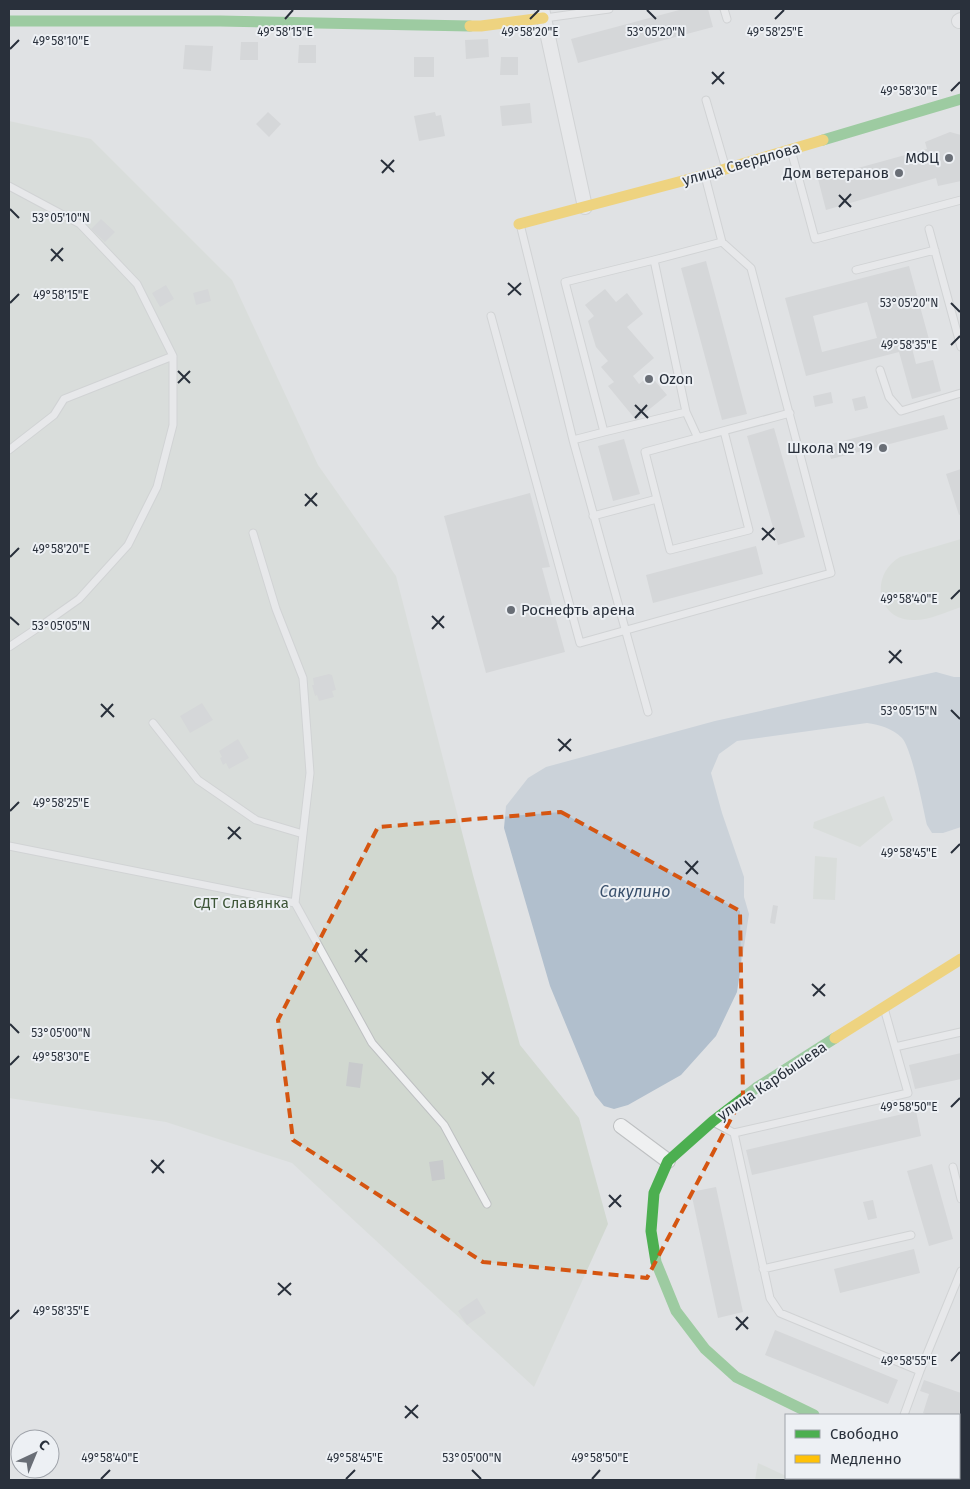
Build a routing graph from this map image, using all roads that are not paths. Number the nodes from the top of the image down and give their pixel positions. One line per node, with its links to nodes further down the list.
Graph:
1 (609, 9): 3 (lane)
2 (724, 9): 7 (lane)
3 (595, 10): 4 (lane)
4 (543, 14): 5 (street); 15 (street)
5 (220, 15): 6 (street)
6 (13, 17)
7 (727, 20)
8 (961, 99): 10 (street, улица Свердлова)
9 (706, 100): 11 (lane)
10 (791, 150): 11 (street, улица Свердлова); 14 (lane)
11 (726, 169): 12 (street, улица Свердлова)
12 (705, 176): 15 (street, улица Свердлова); 18 (lane)
13 (9, 186): 24 (lane)
14 (961, 200)
15 (584, 207): 16 (street, улица Свердлова)
16 (520, 224): 32 (lane)
17 (929, 229): 19 (lane)
18 (722, 242): 20 (lane); 28 (lane)
19 (935, 250): 21 (lane); 23 (lane)
20 (654, 260): 27 (lane); 30 (lane)
21 (856, 270)
22 (491, 316): 37 (lane)
23 (961, 347)
24 (173, 356): 33 (lane); 38 (lane)
25 (880, 370): 26 (lane)
26 (961, 393)
27 (686, 412): 30 (lane); 31 (lane)
28 (790, 413): 29 (lane); 37 (lane)
29 (724, 431): 31 (lane); 34 (lane)
30 (604, 432): 32 (lane)
31 (698, 438): 34 (lane)
32 (572, 440): 35 (lane)
33 (9, 450)
34 (657, 499): 35 (lane)
35 (593, 516): 37 (lane)
36 (253, 533): 41 (lane)
37 (624, 631): 39 (lane)
38 (9, 646)
39 (648, 712)
40 (153, 723): 41 (lane)
41 (303, 834): 43 (lane)
42 (9, 846): 43 (lane)
43 (296, 903): 54 (lane)
44 (961, 959): 45 (street, улица Карбышева)
45 (884, 1007): 47 (lane); 48 (street, улица Карбышева)
46 (961, 1032): 47 (lane)
47 (895, 1047): 50 (lane)
48 (713, 1121): 50 (lane); 51 (street, улица Карбышева)
49 (621, 1126): 51 (street)
50 (734, 1133): 56 (lane)
51 (668, 1161): 59 (street, улица Карбышева)
52 (953, 1167): 53 (lane)
53 (961, 1199)
54 (487, 1204)
55 (911, 1235): 56 (lane)
56 (763, 1269): 58 (lane)
57 (961, 1271): 58 (lane)
58 (920, 1371): 60 (lane)
59 (812, 1414)
60 (904, 1414)

